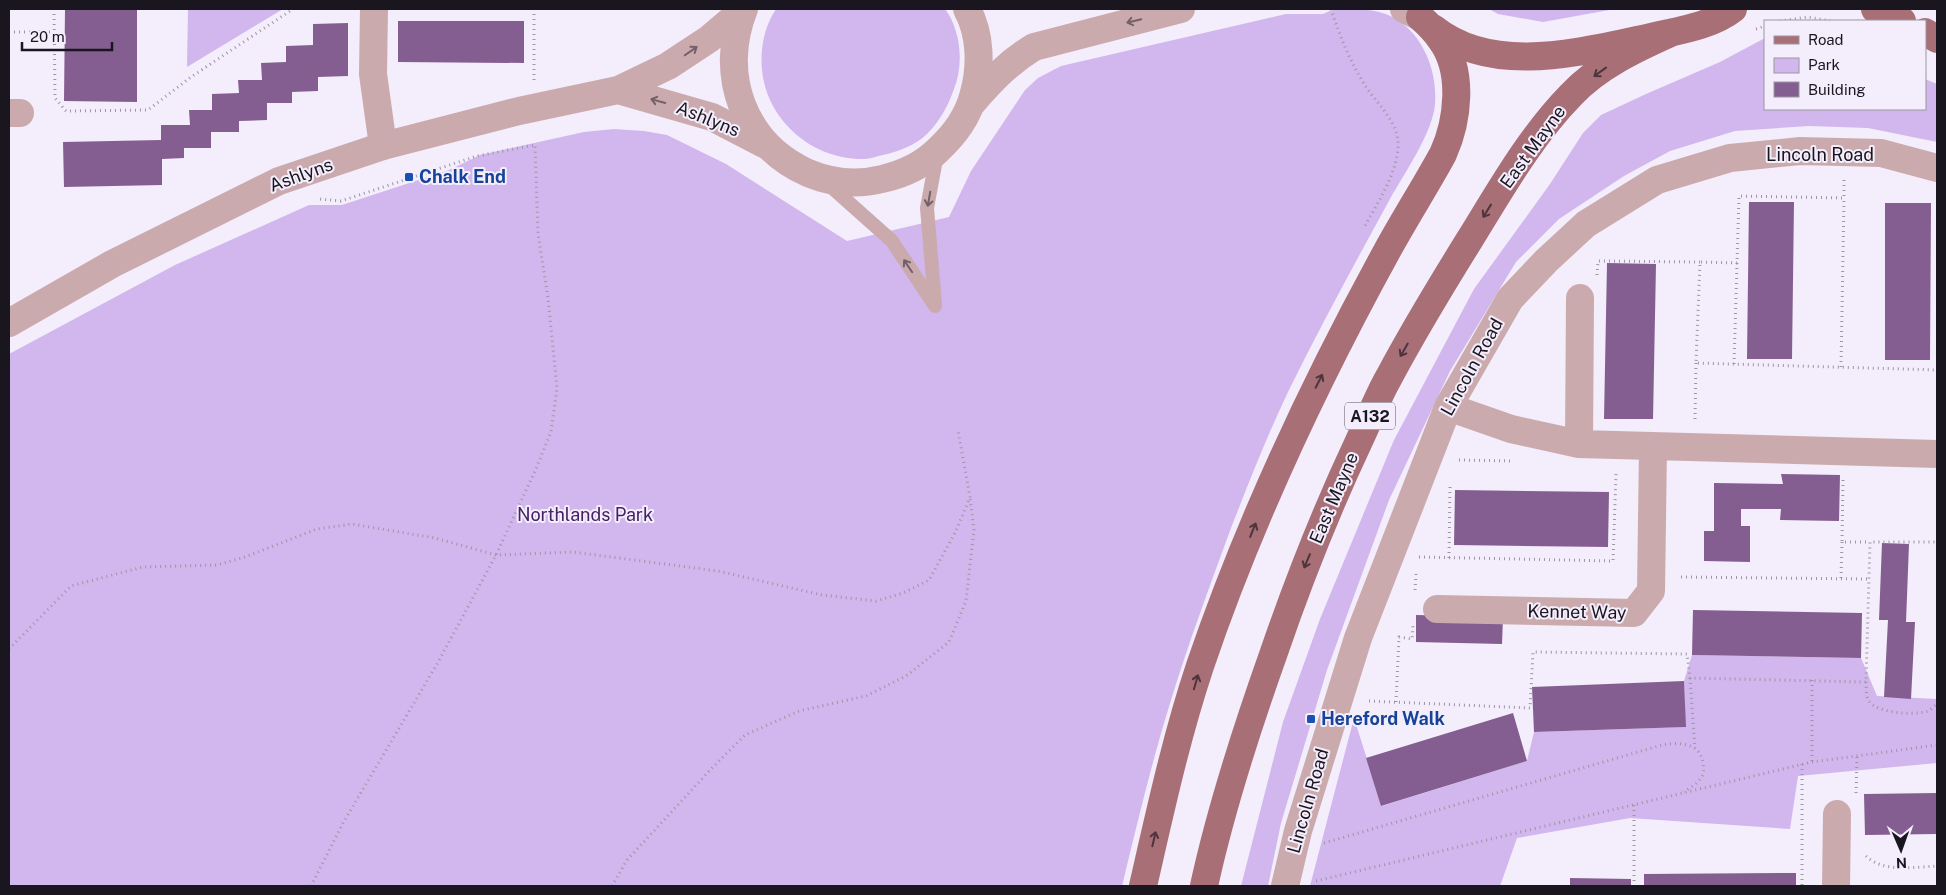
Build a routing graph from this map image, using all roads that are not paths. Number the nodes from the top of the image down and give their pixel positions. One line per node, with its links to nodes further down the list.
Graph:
1 (374, 9): 13 (street)
2 (744, 9): 10 (street, Ashlyns, one-way to 2); 12 (street)
3 (968, 9): 11 (street)
4 (1181, 9): 11 (street, one-way to 11)
5 (1875, 9): 8 (main road)
6 (1733, 10): 9 (main road, A132)
7 (1413, 12): 9 (main road, A132); 26 (main road, A132, one-way to 7)
8 (1900, 20)
9 (1673, 32): 27 (main road, East Mayne / A132, one-way to 27)
10 (618, 90): 12 (street, Ashlyns, one-way to 10); 13 (street, Ashlyns)
11 (972, 103): 14 (street)
12 (767, 145): 16 (street)
13 (383, 146): 18 (street, Ashlyns)
14 (937, 151): 16 (street); 16 (lane, one-way to 16)
15 (1937, 168): 19 (street, Lincoln Road)
16 (821, 178)
17 (1589, 289): 20 (street)
18 (9, 323)
19 (1448, 407): 20 (street); 25 (street, Lincoln Road)
20 (1579, 444): 21 (street)
21 (1653, 447): 22 (street); 23 (street, Kennet Way)
22 (1937, 454)
23 (1425, 615)
24 (1846, 805): 28 (street)
25 (1297, 885)
26 (1143, 886)
27 (1204, 886)
28 (1836, 886)

